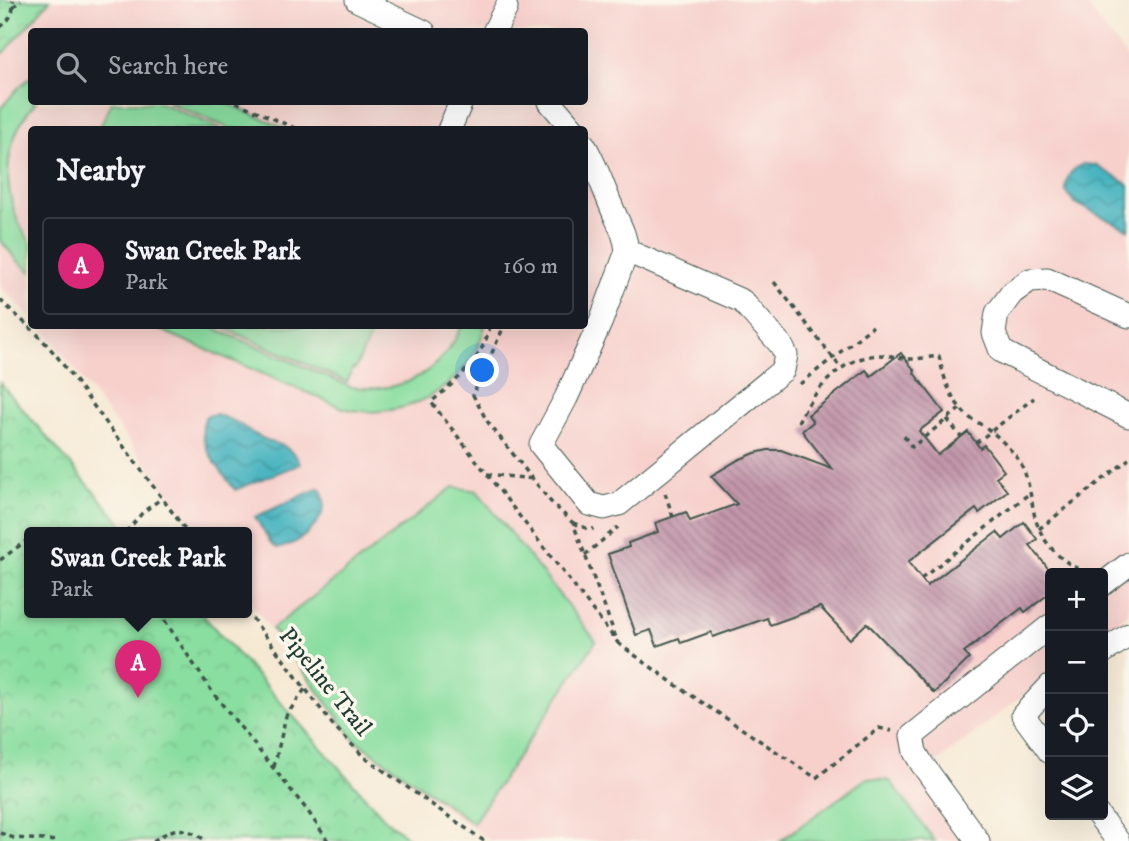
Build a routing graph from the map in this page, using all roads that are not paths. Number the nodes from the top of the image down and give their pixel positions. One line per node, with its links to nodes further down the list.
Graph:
1 (357, 0): 3 (lane)
2 (506, 8): 4 (lane)
3 (416, 28)
4 (496, 28)
5 (460, 105): 7 (lane)
6 (553, 105): 8 (lane)
7 (451, 126)
8 (571, 126)
9 (588, 152): 10 (lane)
10 (627, 251): 12 (lane); 12 (lane)
11 (1129, 316): 13 (lane)
12 (593, 318)
13 (1129, 416)
14 (1129, 564): 15 (lane)
15 (1108, 580)
16 (1045, 630): 22 (lane)
17 (1129, 635): 18 (lane)
18 (1108, 649)
19 (1045, 691): 20 (lane)
20 (1045, 745)
21 (1102, 820): 23 (lane)
22 (978, 841)
23 (1118, 841)

